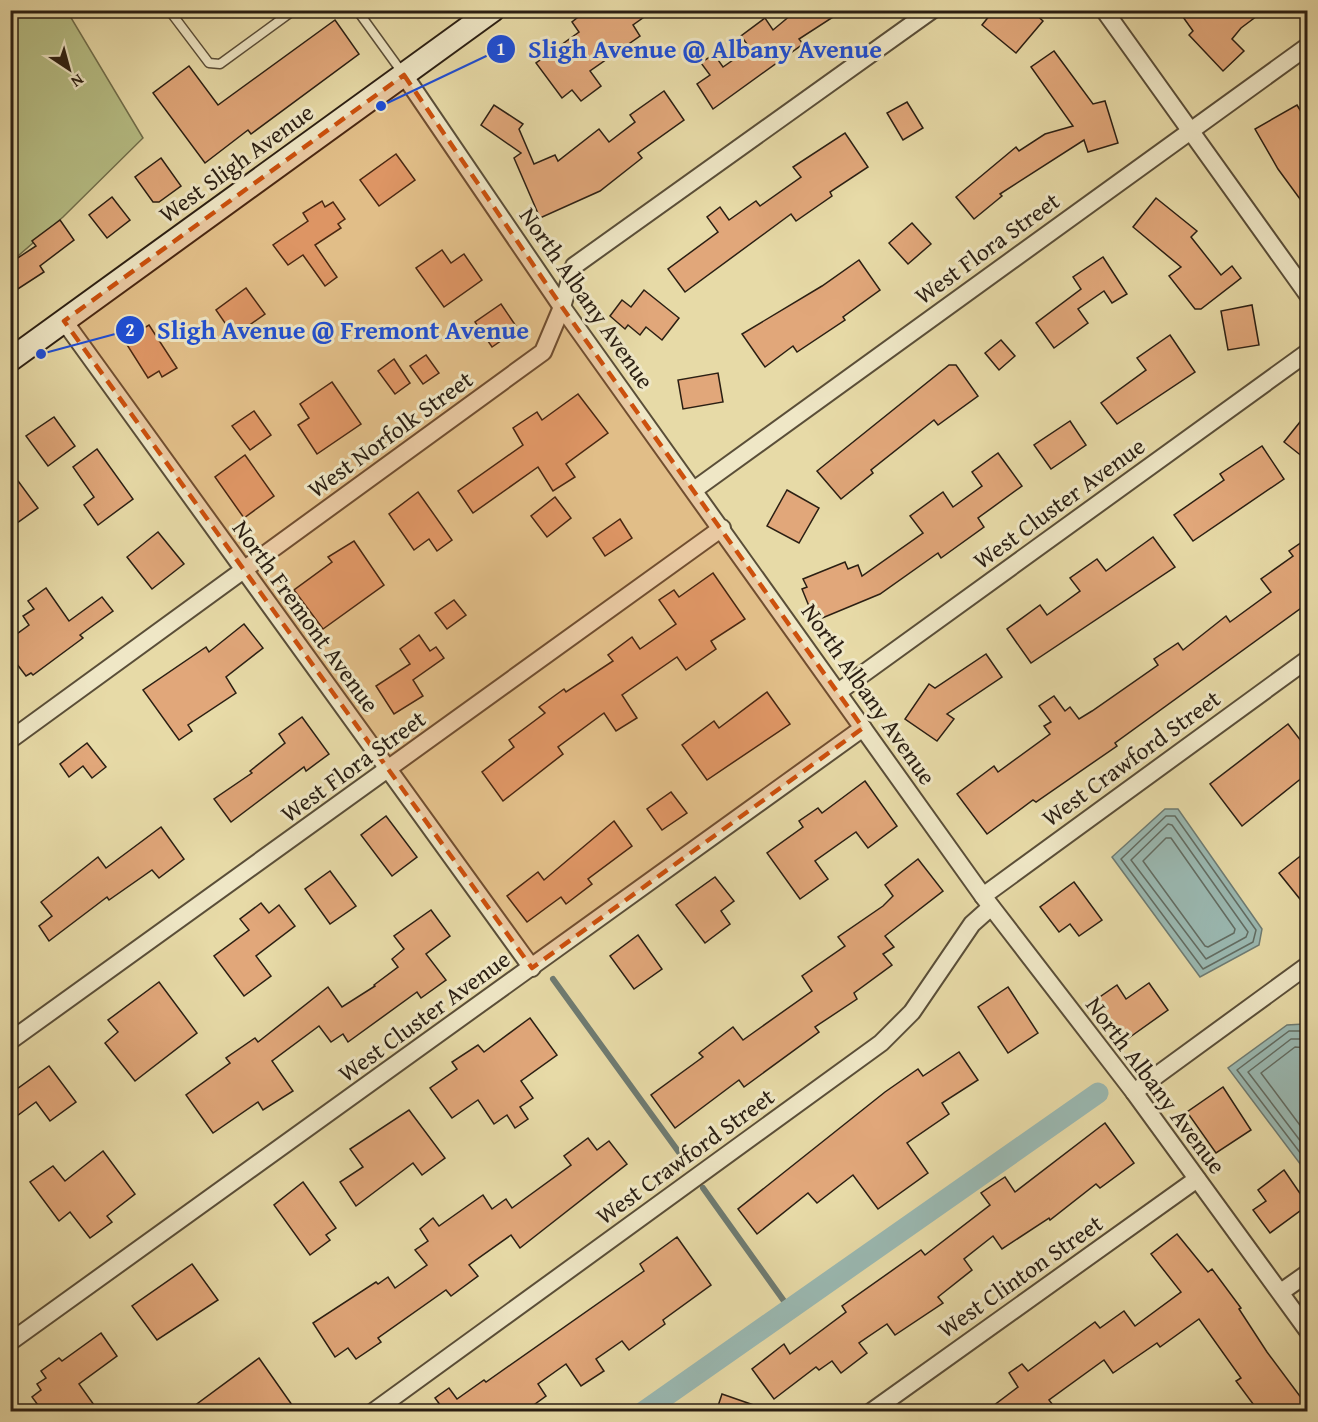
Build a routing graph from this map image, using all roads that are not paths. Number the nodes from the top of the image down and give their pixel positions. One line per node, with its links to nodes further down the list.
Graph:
1 (169, 10): 2 (lane)
2 (294, 10)
3 (357, 10): 8 (lane)
4 (493, 10): 8 (main road, West Sligh Avenue)
5 (932, 10): 11 (street, West Norfolk Street)
6 (1104, 10): 9 (street)
7 (1308, 46): 9 (street, West Flora Street)
8 (404, 75): 11 (street, North Albany Avenue); 12 (main road, West Sligh Avenue)
9 (1189, 130): 10 (street); 15 (street, West Flora Street)
10 (1308, 296)
11 (562, 307): 15 (street, North Albany Avenue); 17 (street, West Norfolk Street)
12 (64, 321): 14 (main road, West Sligh Avenue); 17 (street, North Fremont Avenue)
13 (1308, 352): 19 (street, West Cluster Avenue)
14 (10, 360)
15 (694, 490): 16 (street, North Albany Avenue)
16 (722, 528): 19 (street, North Albany Avenue); 22 (street, West Flora Street)
17 (242, 570): 21 (street, West Norfolk Street); 22 (street, North Fremont Avenue)
18 (1308, 659): 23 (street, West Crawford Street)
19 (838, 692): 20 (street, North Albany Avenue)
20 (863, 728): 23 (street, North Albany Avenue); 25 (street, West Cluster Avenue)
21 (10, 740)
22 (388, 770): 25 (street, North Fremont Avenue); 26 (street, West Flora Street)
23 (987, 902): 27 (street, North Albany Avenue); 33 (street, West Crawford Street)
24 (1308, 965): 27 (street)
25 (532, 968): 32 (street, West Cluster Avenue)
26 (10, 1041)
27 (1134, 1092): 28 (street, North Albany Avenue)
28 (1197, 1179): 30 (street, North Albany Avenue); 34 (street, West Clinton Street)
29 (1308, 1273): 30 (street)
30 (1281, 1293): 31 (street, North Albany Avenue)
31 (1308, 1331)
32 (10, 1342)
33 (373, 1412)
34 (871, 1412)

